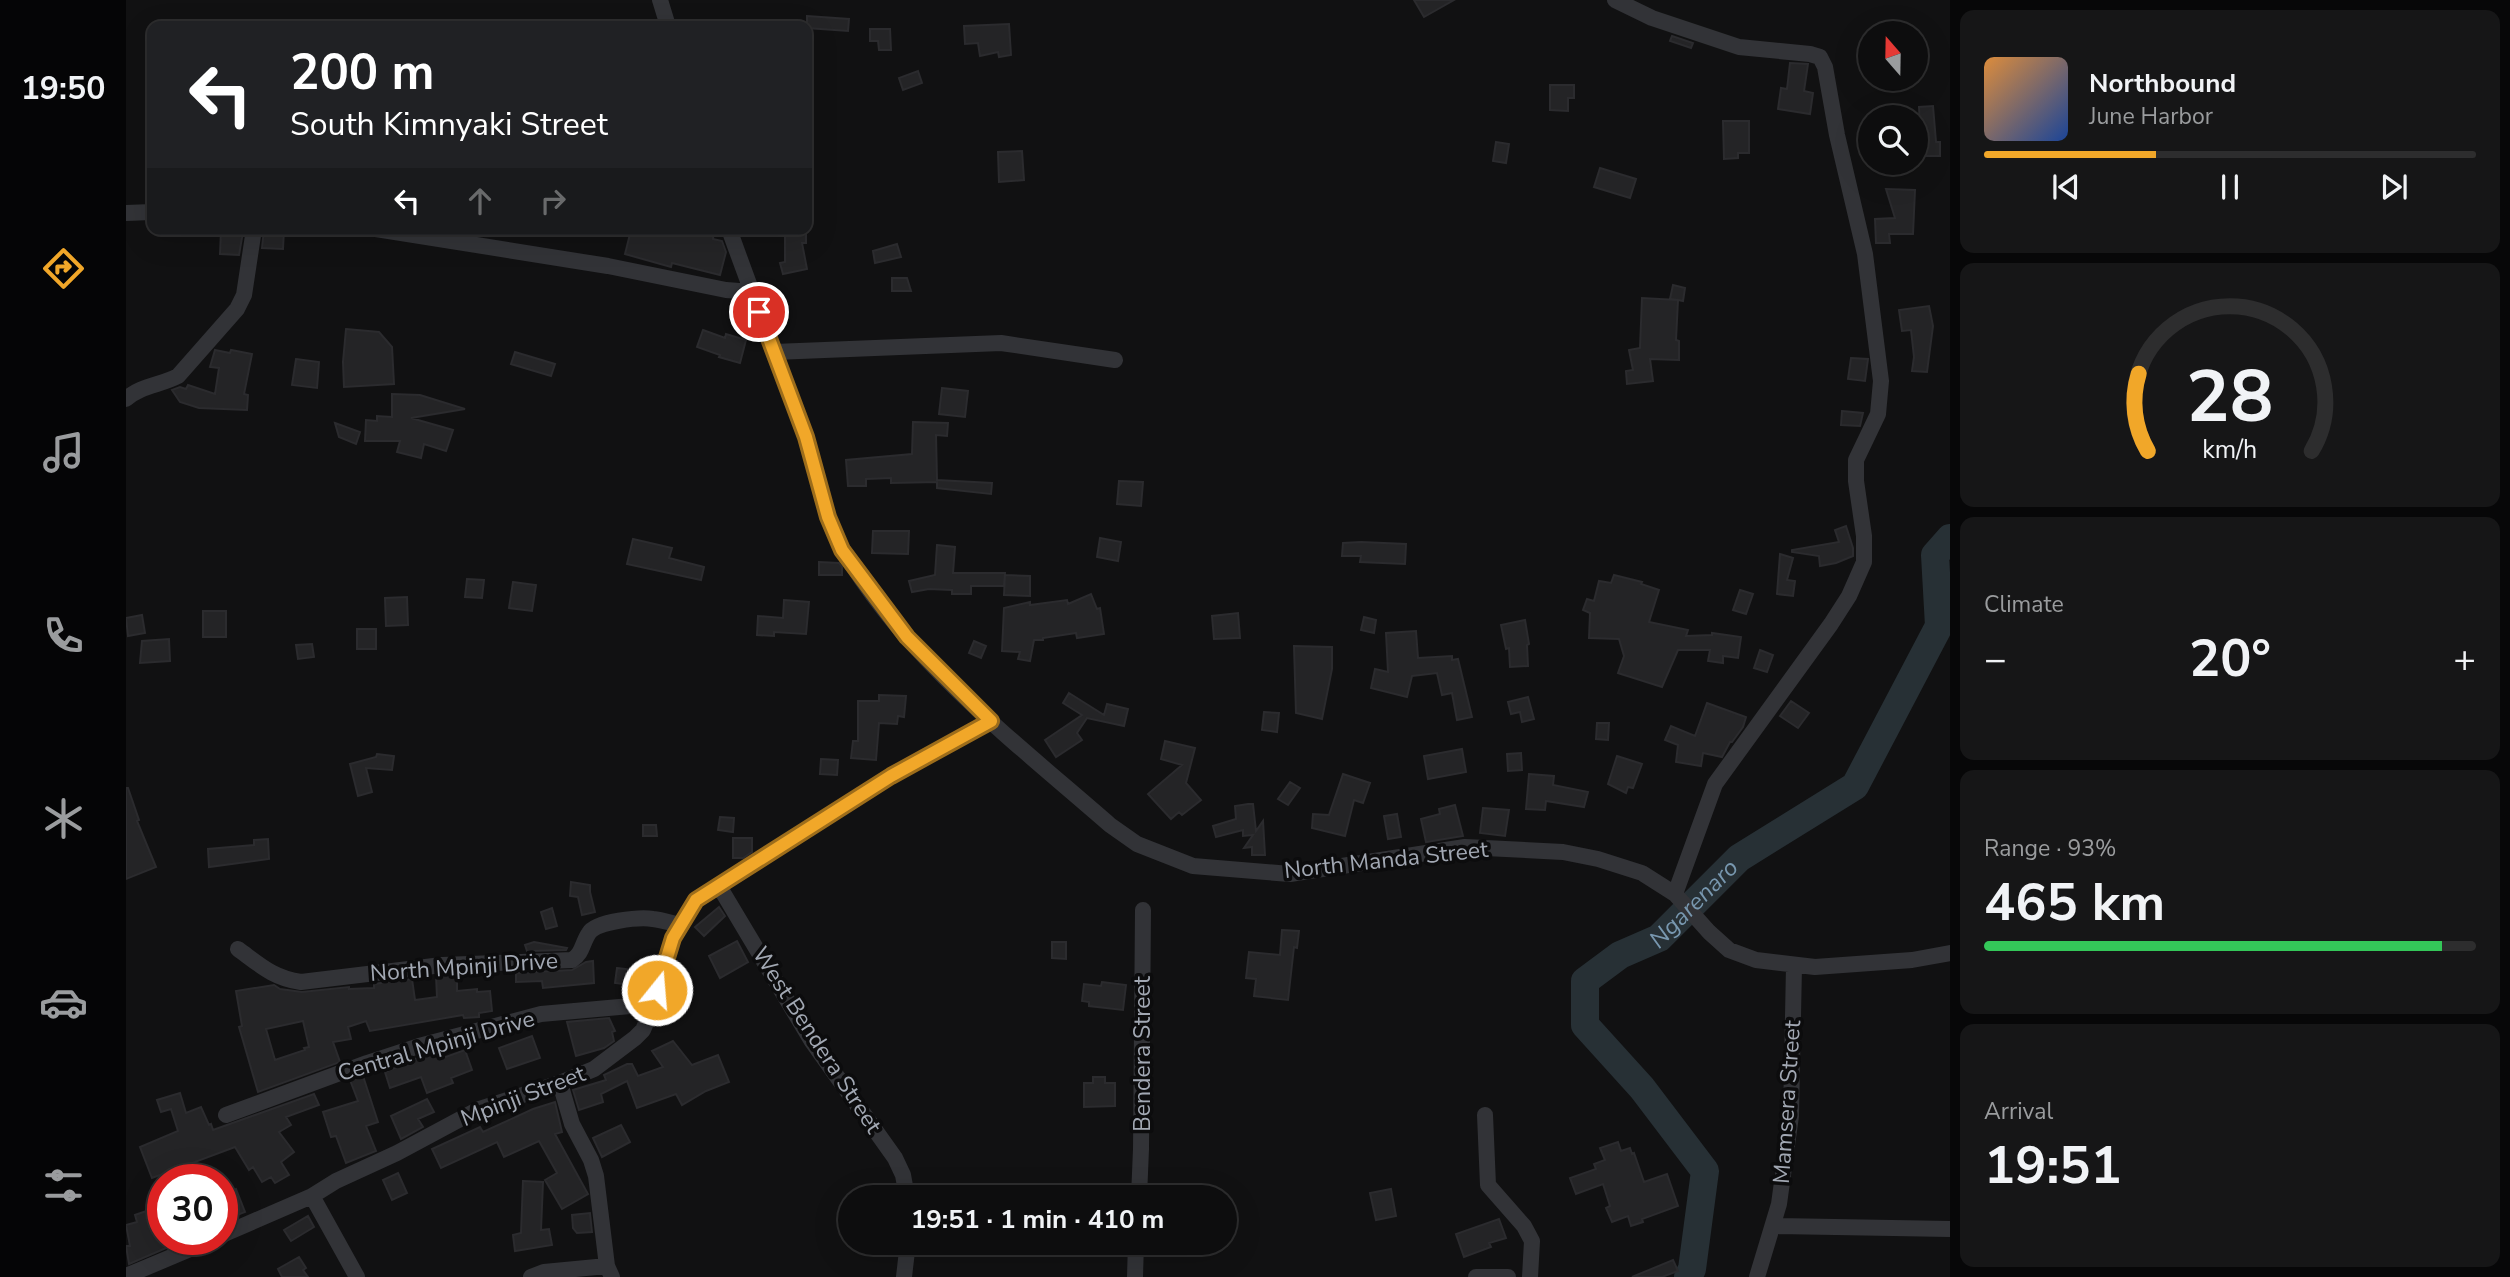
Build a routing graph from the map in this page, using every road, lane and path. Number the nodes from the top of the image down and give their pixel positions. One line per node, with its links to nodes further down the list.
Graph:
1 (660, 0): 3 (street)
2 (1615, 0): 15 (street)
3 (666, 21)
4 (147, 212): 5 (street)
5 (126, 213)
6 (253, 235): 12 (street)
7 (414, 235): 9 (street)
8 (731, 235): 9 (street, North Manda Street)
9 (752, 292): 10 (street, North Manda Street)
10 (774, 352): 11 (street); 13 (street, North Manda Street)
11 (1115, 360)
12 (126, 399)
13 (991, 721): 14 (street, Mpinji Street); 15 (street, North Manda Street)
14 (719, 886): 17 (street, Mpinji Street); 25 (street, West Bendera Street)
15 (1675, 894): 20 (street, North Manda Street)
16 (1143, 910): 26 (street, Bendera Street)
17 (680, 925): 18 (street, North Mpinji Drive); 21 (street, Mpinji Street)
18 (238, 949)
19 (1950, 953): 20 (street)
20 (1794, 966): 28 (street, Mamsera Street)
21 (653, 1004): 22 (street, Mpinji Street); 23 (street, Central Mpinji Drive)
22 (559, 1083): 27 (street, Mpinji Street); 34 (street)
23 (226, 1115)
24 (1485, 1115): 42 (street)
25 (905, 1185)
26 (1139, 1185)
27 (312, 1196): 29 (street, Mpinji Street); 36 (street)
28 (1773, 1226): 30 (street); 43 (street, Mamsera Street)
29 (238, 1228)
30 (1950, 1229)
31 (176, 1255): 35 (street)
32 (907, 1255): 38 (street)
33 (1136, 1255): 39 (street)
34 (609, 1272): 37 (street)
35 (126, 1276)
36 (357, 1277)
37 (531, 1277)
38 (904, 1277)
39 (1135, 1277)
40 (1476, 1277): 41 (street)
41 (1508, 1277)
42 (1530, 1277)
43 (1757, 1277)

